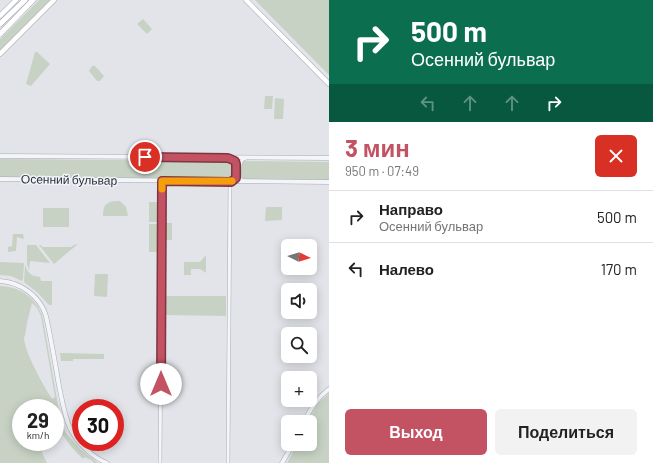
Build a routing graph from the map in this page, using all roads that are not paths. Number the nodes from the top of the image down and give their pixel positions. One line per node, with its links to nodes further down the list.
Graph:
1 (16, 0): 6 (main road)
2 (25, 0): 7 (main road)
3 (33, 0): 8 (main road)
4 (54, 0): 9 (main road)
5 (246, 0): 10 (main road)
6 (0, 16)
7 (0, 24)
8 (0, 34)
9 (0, 54)
10 (329, 84)
11 (0, 156): 12 (street, Осенний бульвар)
12 (228, 158): 13 (street, Осенний бульвар); 17 (street)
13 (248, 158): 14 (street, Осенний бульвар); 18 (street)
14 (329, 158)
15 (0, 179): 16 (street, Осенний бульвар)
16 (162, 181): 17 (street, Осенний бульвар); 25 (street)
17 (231, 182): 18 (street, Осенний бульвар); 26 (street)
18 (244, 182): 19 (street, Осенний бульвар)
19 (329, 182)
20 (0, 282): 24 (street)
21 (329, 389): 22 (street)
22 (308, 415)
23 (289, 451): 27 (street)
24 (107, 463)
25 (160, 463)
26 (228, 463)
27 (282, 463)

